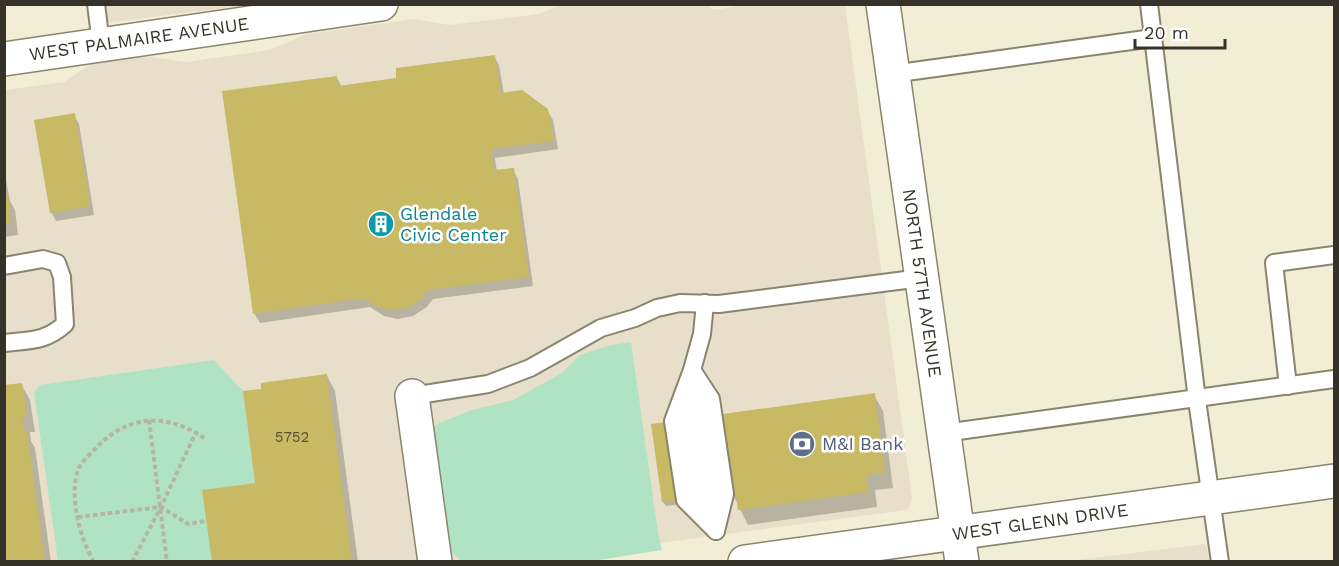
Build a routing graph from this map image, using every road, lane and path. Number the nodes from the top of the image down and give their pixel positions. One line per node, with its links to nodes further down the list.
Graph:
1 (96, 4): 6 (lane)
2 (883, 4): 8 (street, NORTH 57TH AVENUE)
3 (1149, 4): 5 (lane)
4 (372, 5): 6 (street, WEST PALMAIRE AVENUE)
5 (1153, 38): 8 (lane); 18 (lane)
6 (101, 44): 7 (street, WEST PALMAIRE AVENUE)
7 (4, 59)
8 (892, 74): 11 (street, NORTH 57TH AVENUE)
9 (1335, 255): 16 (lane)
10 (4, 266): 13 (lane)
11 (921, 278): 12 (lane); 21 (street, NORTH 57TH AVENUE)
12 (705, 303): 14 (lane); 17 (lane)
13 (4, 343)
14 (693, 370): 14 (lane)
15 (1335, 379): 16 (lane)
16 (1288, 386): 18 (lane)
17 (412, 396): 32 (street)
18 (1197, 400): 21 (lane); 24 (lane)
19 (149, 420): 20 (path); 25 (path); 26 (path)
20 (196, 432): 22 (path); 25 (path)
21 (944, 433): 28 (street, NORTH 57TH AVENUE)
22 (207, 440)
23 (1335, 481): 24 (street, WEST GLENN DRIVE)
24 (1211, 499): 28 (street, WEST GLENN DRIVE); 34 (lane)
25 (161, 507): 26 (path); 27 (path); 30 (path); 31 (path)
26 (78, 517): 29 (path)
27 (206, 521)
28 (960, 547): 33 (street, WEST GLENN DRIVE)
29 (94, 561)
30 (132, 561)
31 (167, 561)
32 (435, 561)
33 (745, 561)
34 (1220, 561)

